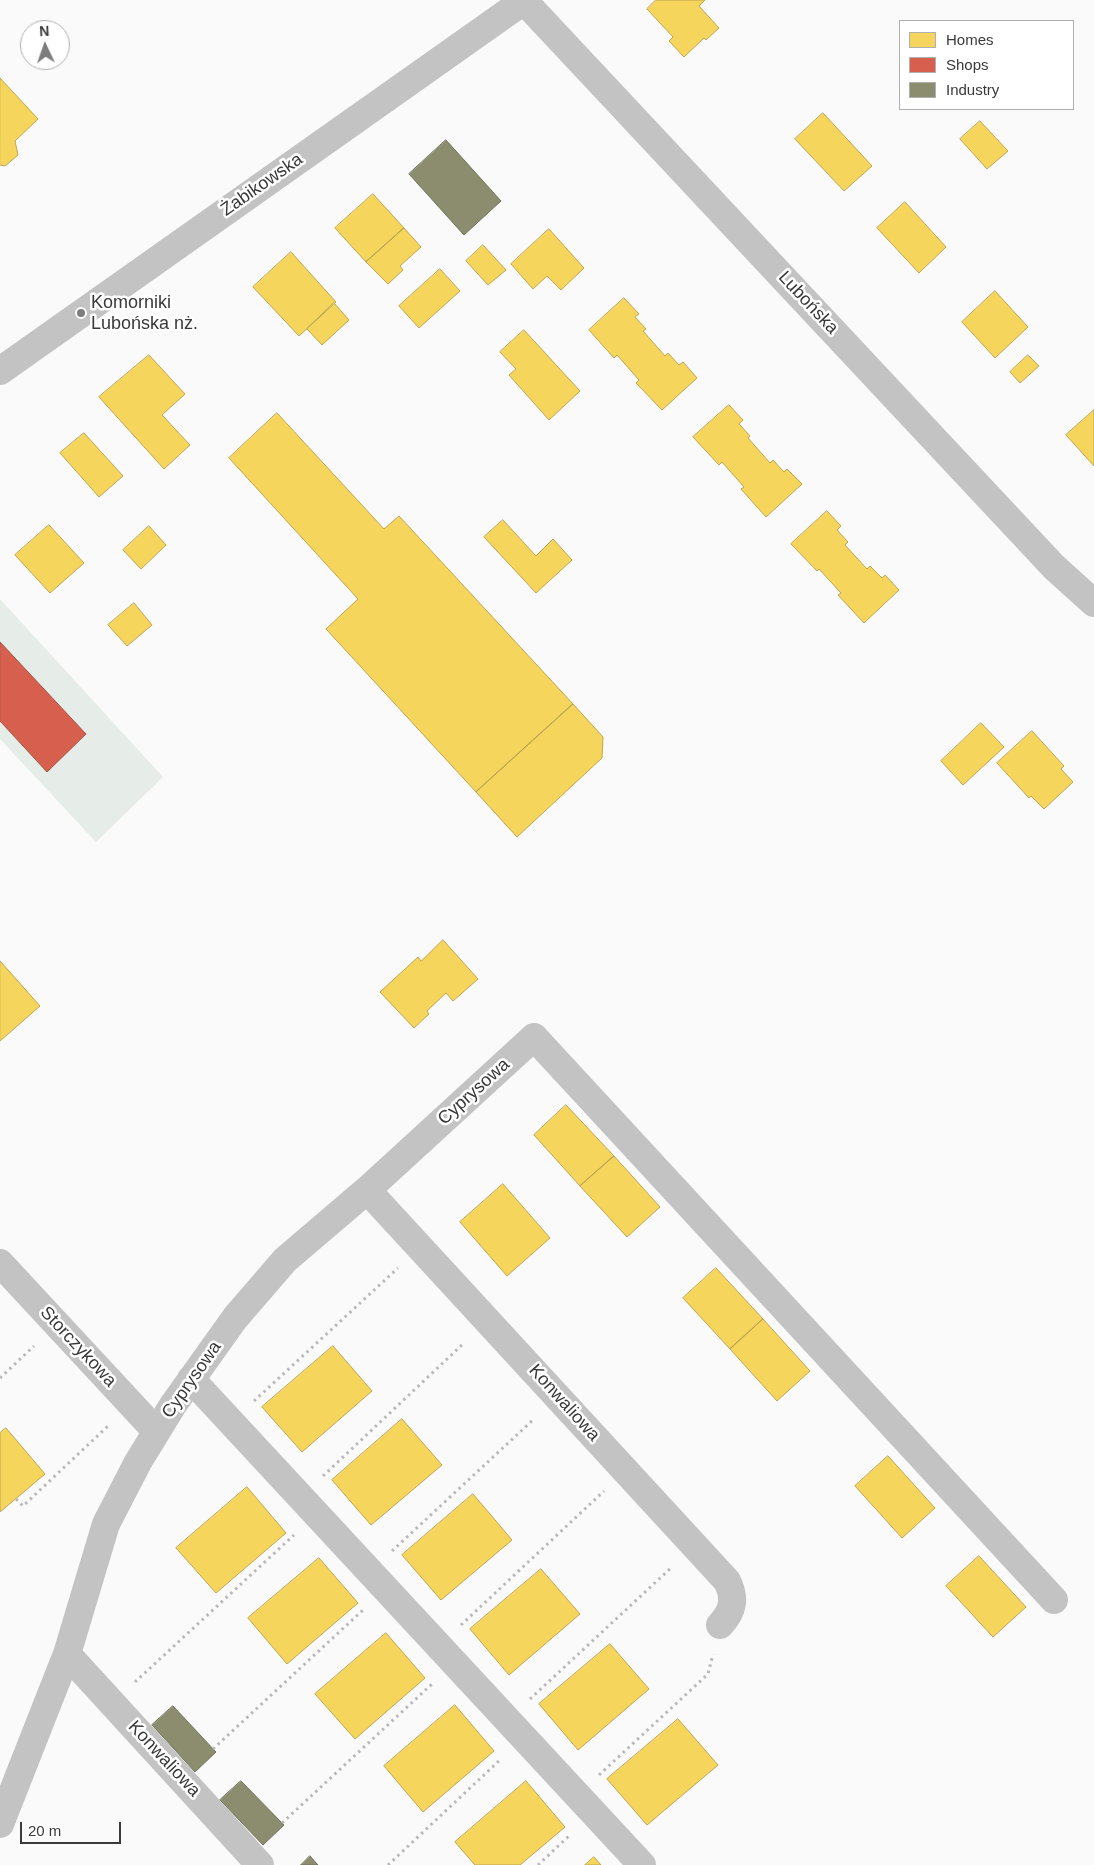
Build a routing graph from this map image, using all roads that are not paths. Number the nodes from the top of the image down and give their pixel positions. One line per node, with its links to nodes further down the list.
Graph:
1 (524, 0): 2 (street, Żabikowska); 3 (street, Lubońska)
2 (0, 371)
3 (1094, 603)
4 (366, 1190): 6 (street, Cyprysowa); 8 (street, Cyprysowa); 9 (street, Konwaliowa)
5 (0, 1263): 7 (street, Storczykowa)
6 (191, 1379): 7 (street, Cyprysowa); 13 (street)
7 (156, 1431): 10 (street, Cyprysowa)
8 (1054, 1600)
9 (720, 1625)
10 (67, 1654): 11 (street, Cyprysowa); 12 (street, Konwaliowa)
11 (0, 1824)
12 (260, 1865)
13 (642, 1865)

